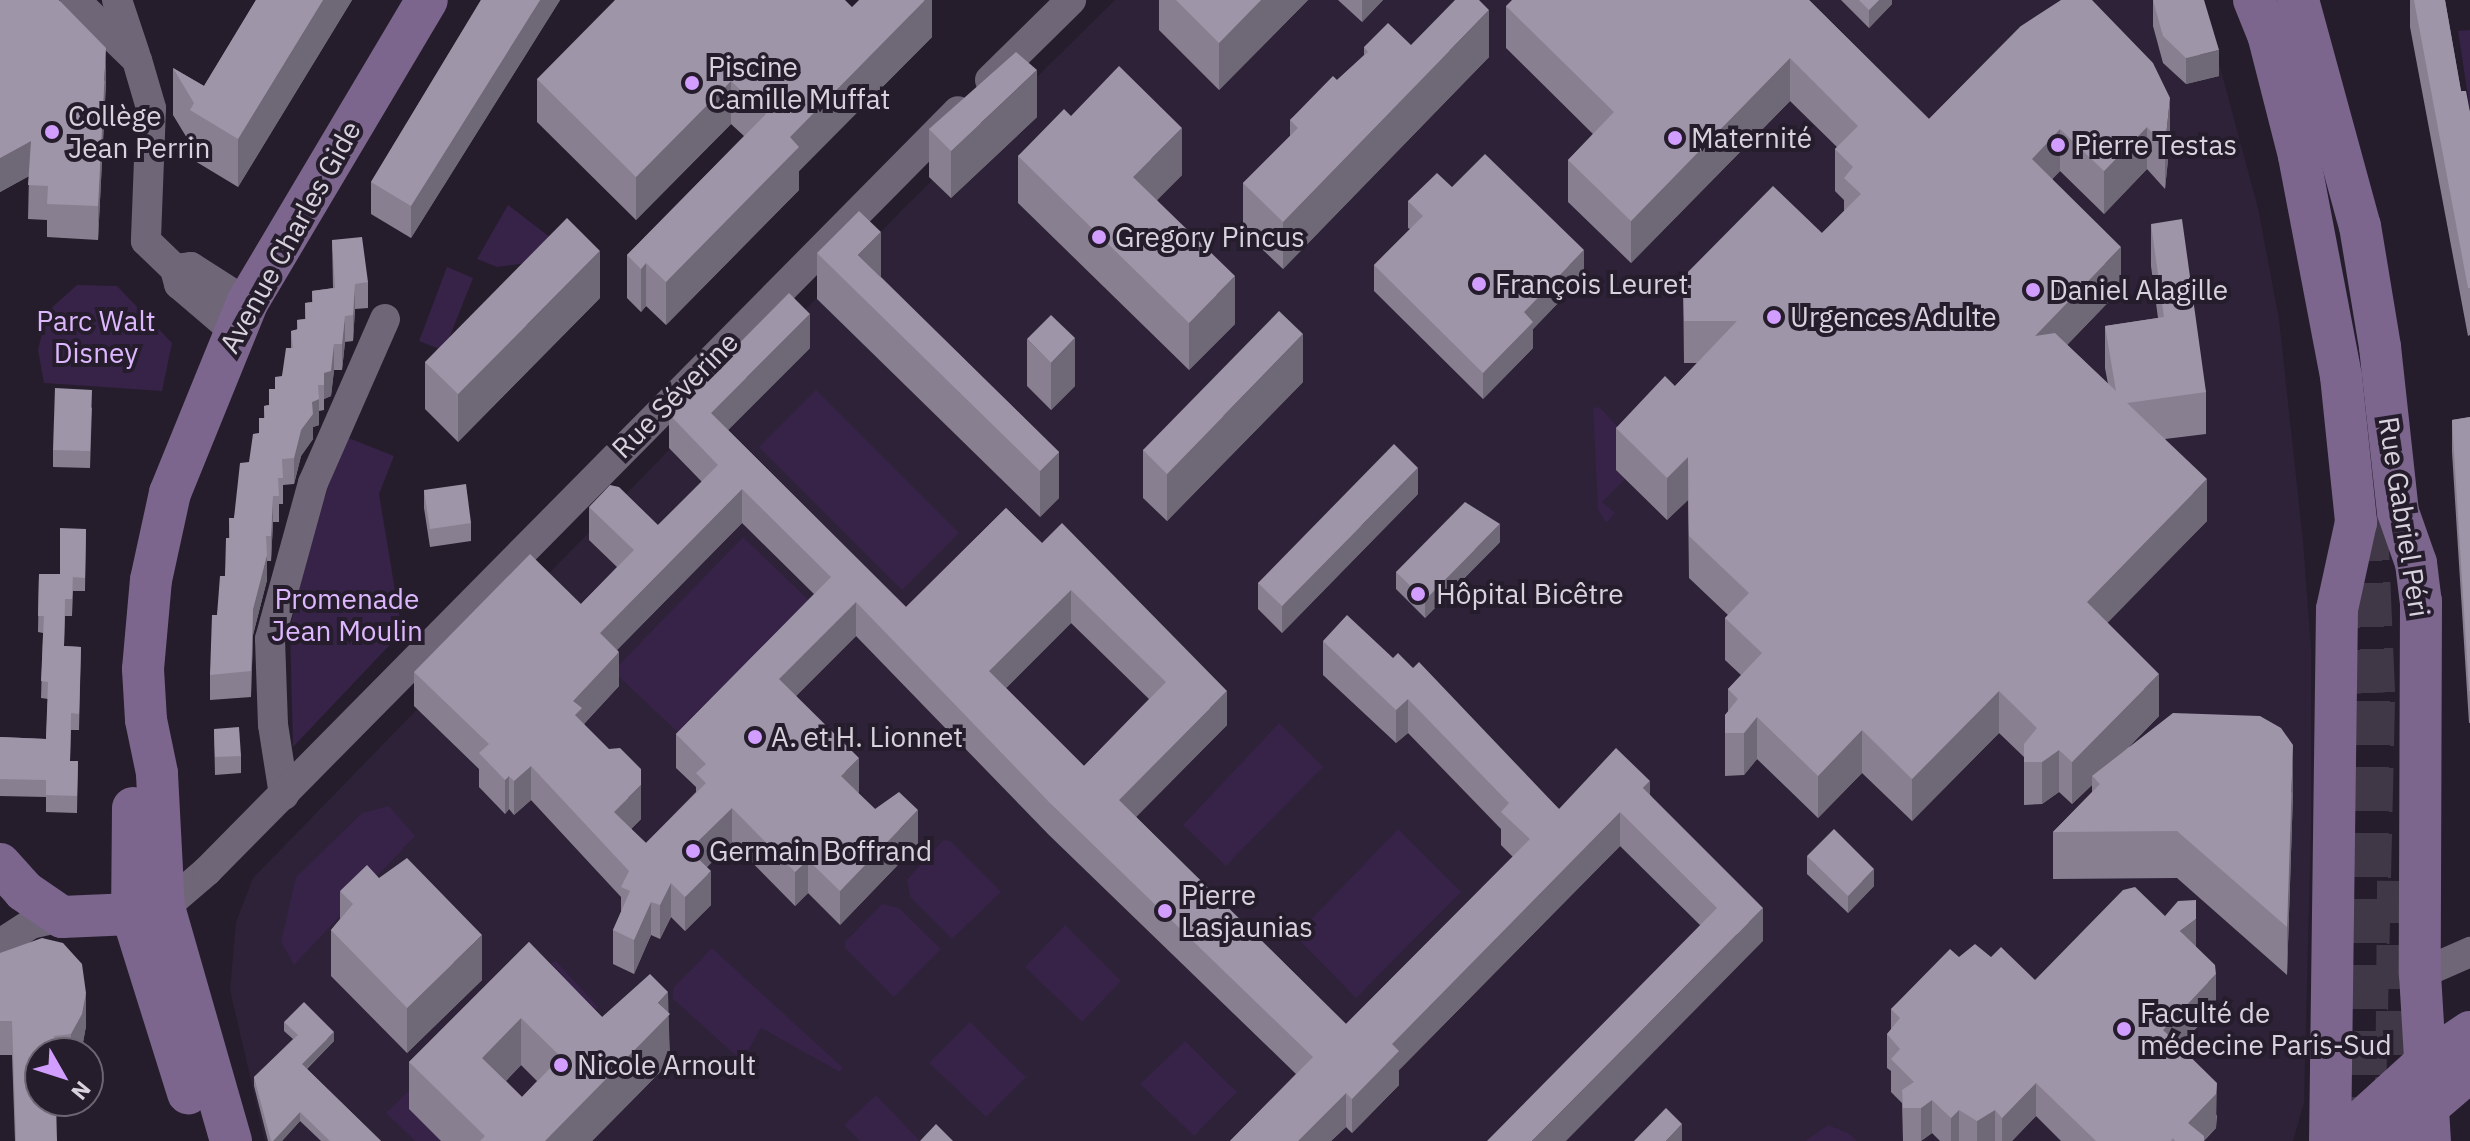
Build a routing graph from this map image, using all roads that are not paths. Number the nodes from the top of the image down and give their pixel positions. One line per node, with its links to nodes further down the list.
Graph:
1 (75, 0): 7 (street)
2 (117, 0): 7 (street)
3 (427, 0): 8 (main road, Avenue Charles Gide)
4 (1071, 0): 10 (street, Rue Séverine)
5 (2254, 0): 23 (main road, Rue Gabriel Péri)
6 (2298, 0): 16 (main road, Rue Gabriel Péri)
7 (137, 60): 8 (street)
8 (240, 317): 12 (main road, Avenue Charles Gide)
9 (385, 319): 10 (street)
10 (284, 795): 12 (street, Rue Séverine)
11 (0, 864): 13 (main road)
12 (148, 911): 13 (main road); 21 (main road); 22 (main road)
13 (62, 917): 14 (street)
14 (0, 944)
15 (2470, 952): 16 (street)
16 (2420, 974): 18 (main road, Rue Gabriel Péri)
17 (2470, 1032): 18 (main road)
18 (2427, 1061): 20 (main road, Rue Gabriel Péri); 24 (main road)
19 (2470, 1071): 20 (main road)
20 (2430, 1122): 25 (main road)
21 (201, 1141)
22 (231, 1141)
23 (2330, 1141)
24 (2339, 1141)
25 (2388, 1141)

